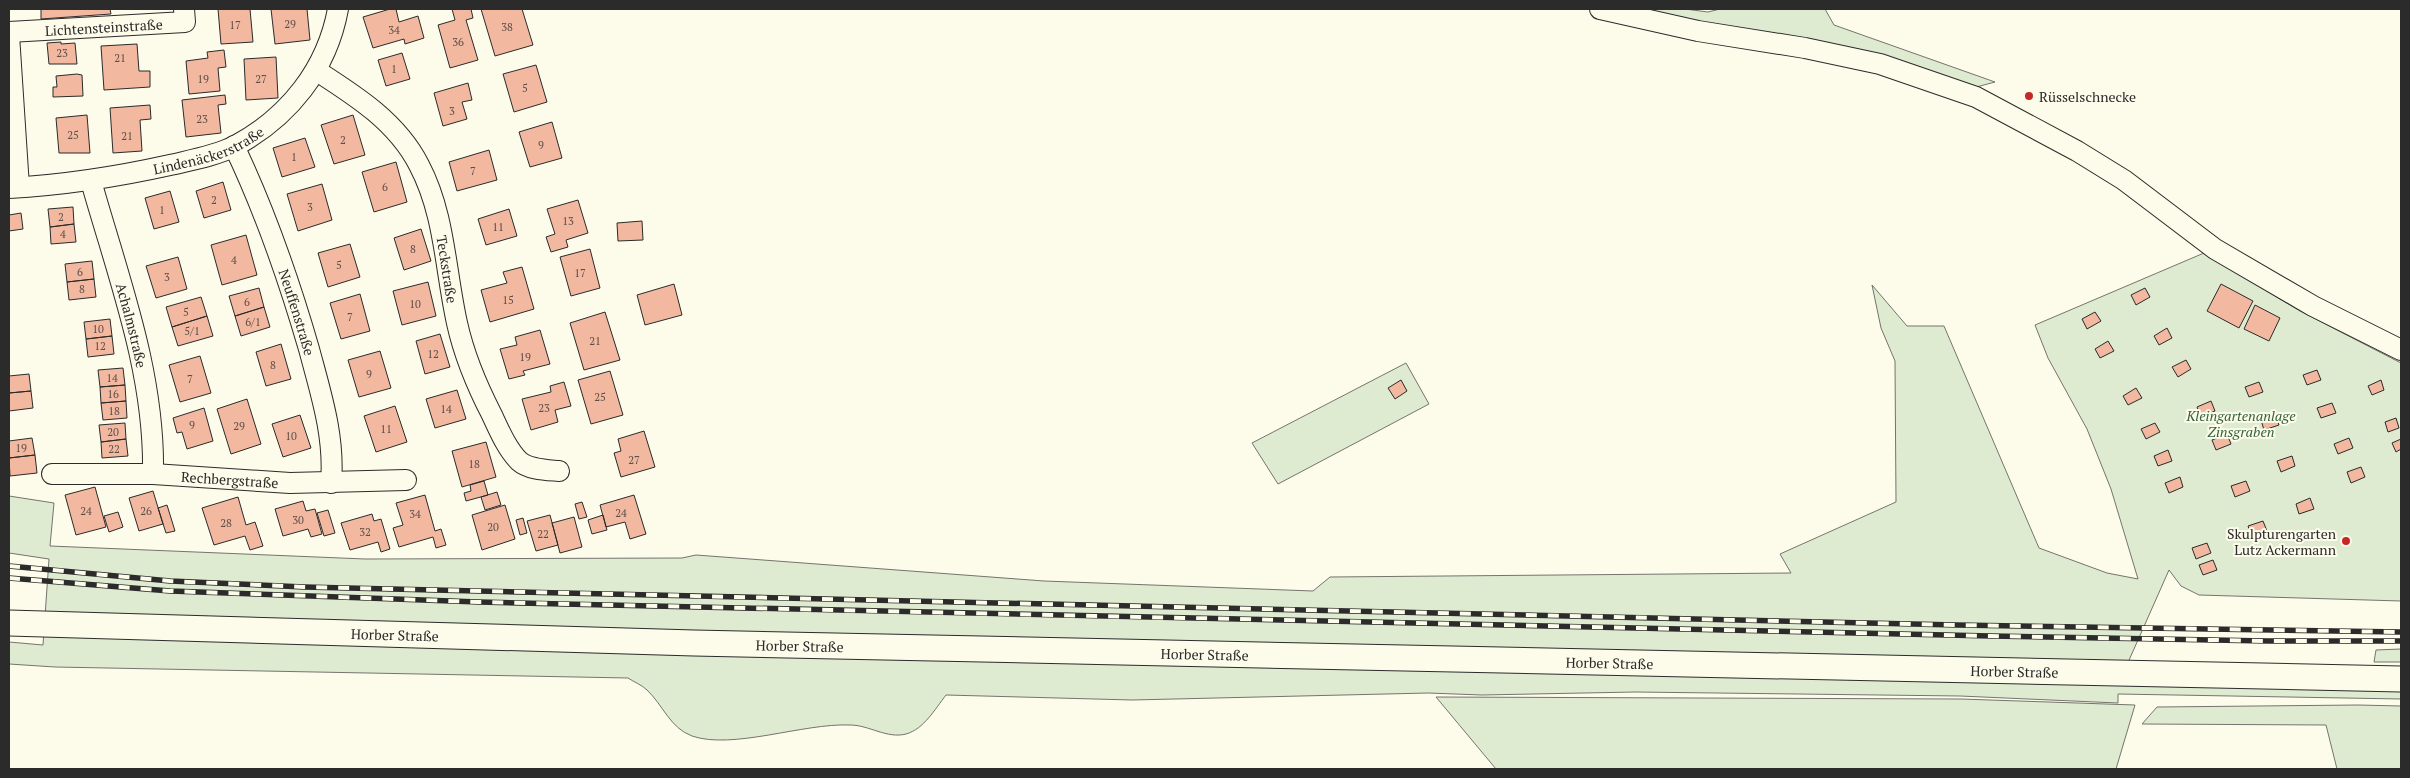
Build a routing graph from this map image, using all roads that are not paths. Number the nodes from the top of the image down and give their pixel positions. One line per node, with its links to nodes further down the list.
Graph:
1 (184, 9): 4 (street, Lichtensteinstraße)
2 (338, 9): 5 (street, Lindenäckerstraße)
3 (1600, 9): 9 (street)
4 (9, 34): 8 (street, Lichtensteinstraße)
5 (317, 71): 6 (street, Lindenäckerstraße); 10 (street, Teckstraße)
6 (234, 146): 7 (street, Lindenäckerstraße); 14 (street, Neuffenstraße)
7 (91, 181): 8 (street, Lindenäckerstraße); 12 (street, Achalmstraße)
8 (14, 187)
9 (2401, 350)
10 (559, 471)
11 (52, 474): 12 (street, Rechbergstraße)
12 (153, 474): 14 (street, Rechbergstraße)
13 (406, 480): 14 (street, Rechbergstraße)
14 (331, 483)
15 (9, 622): 16 (main road, Horber Straße)
16 (2401, 679)

